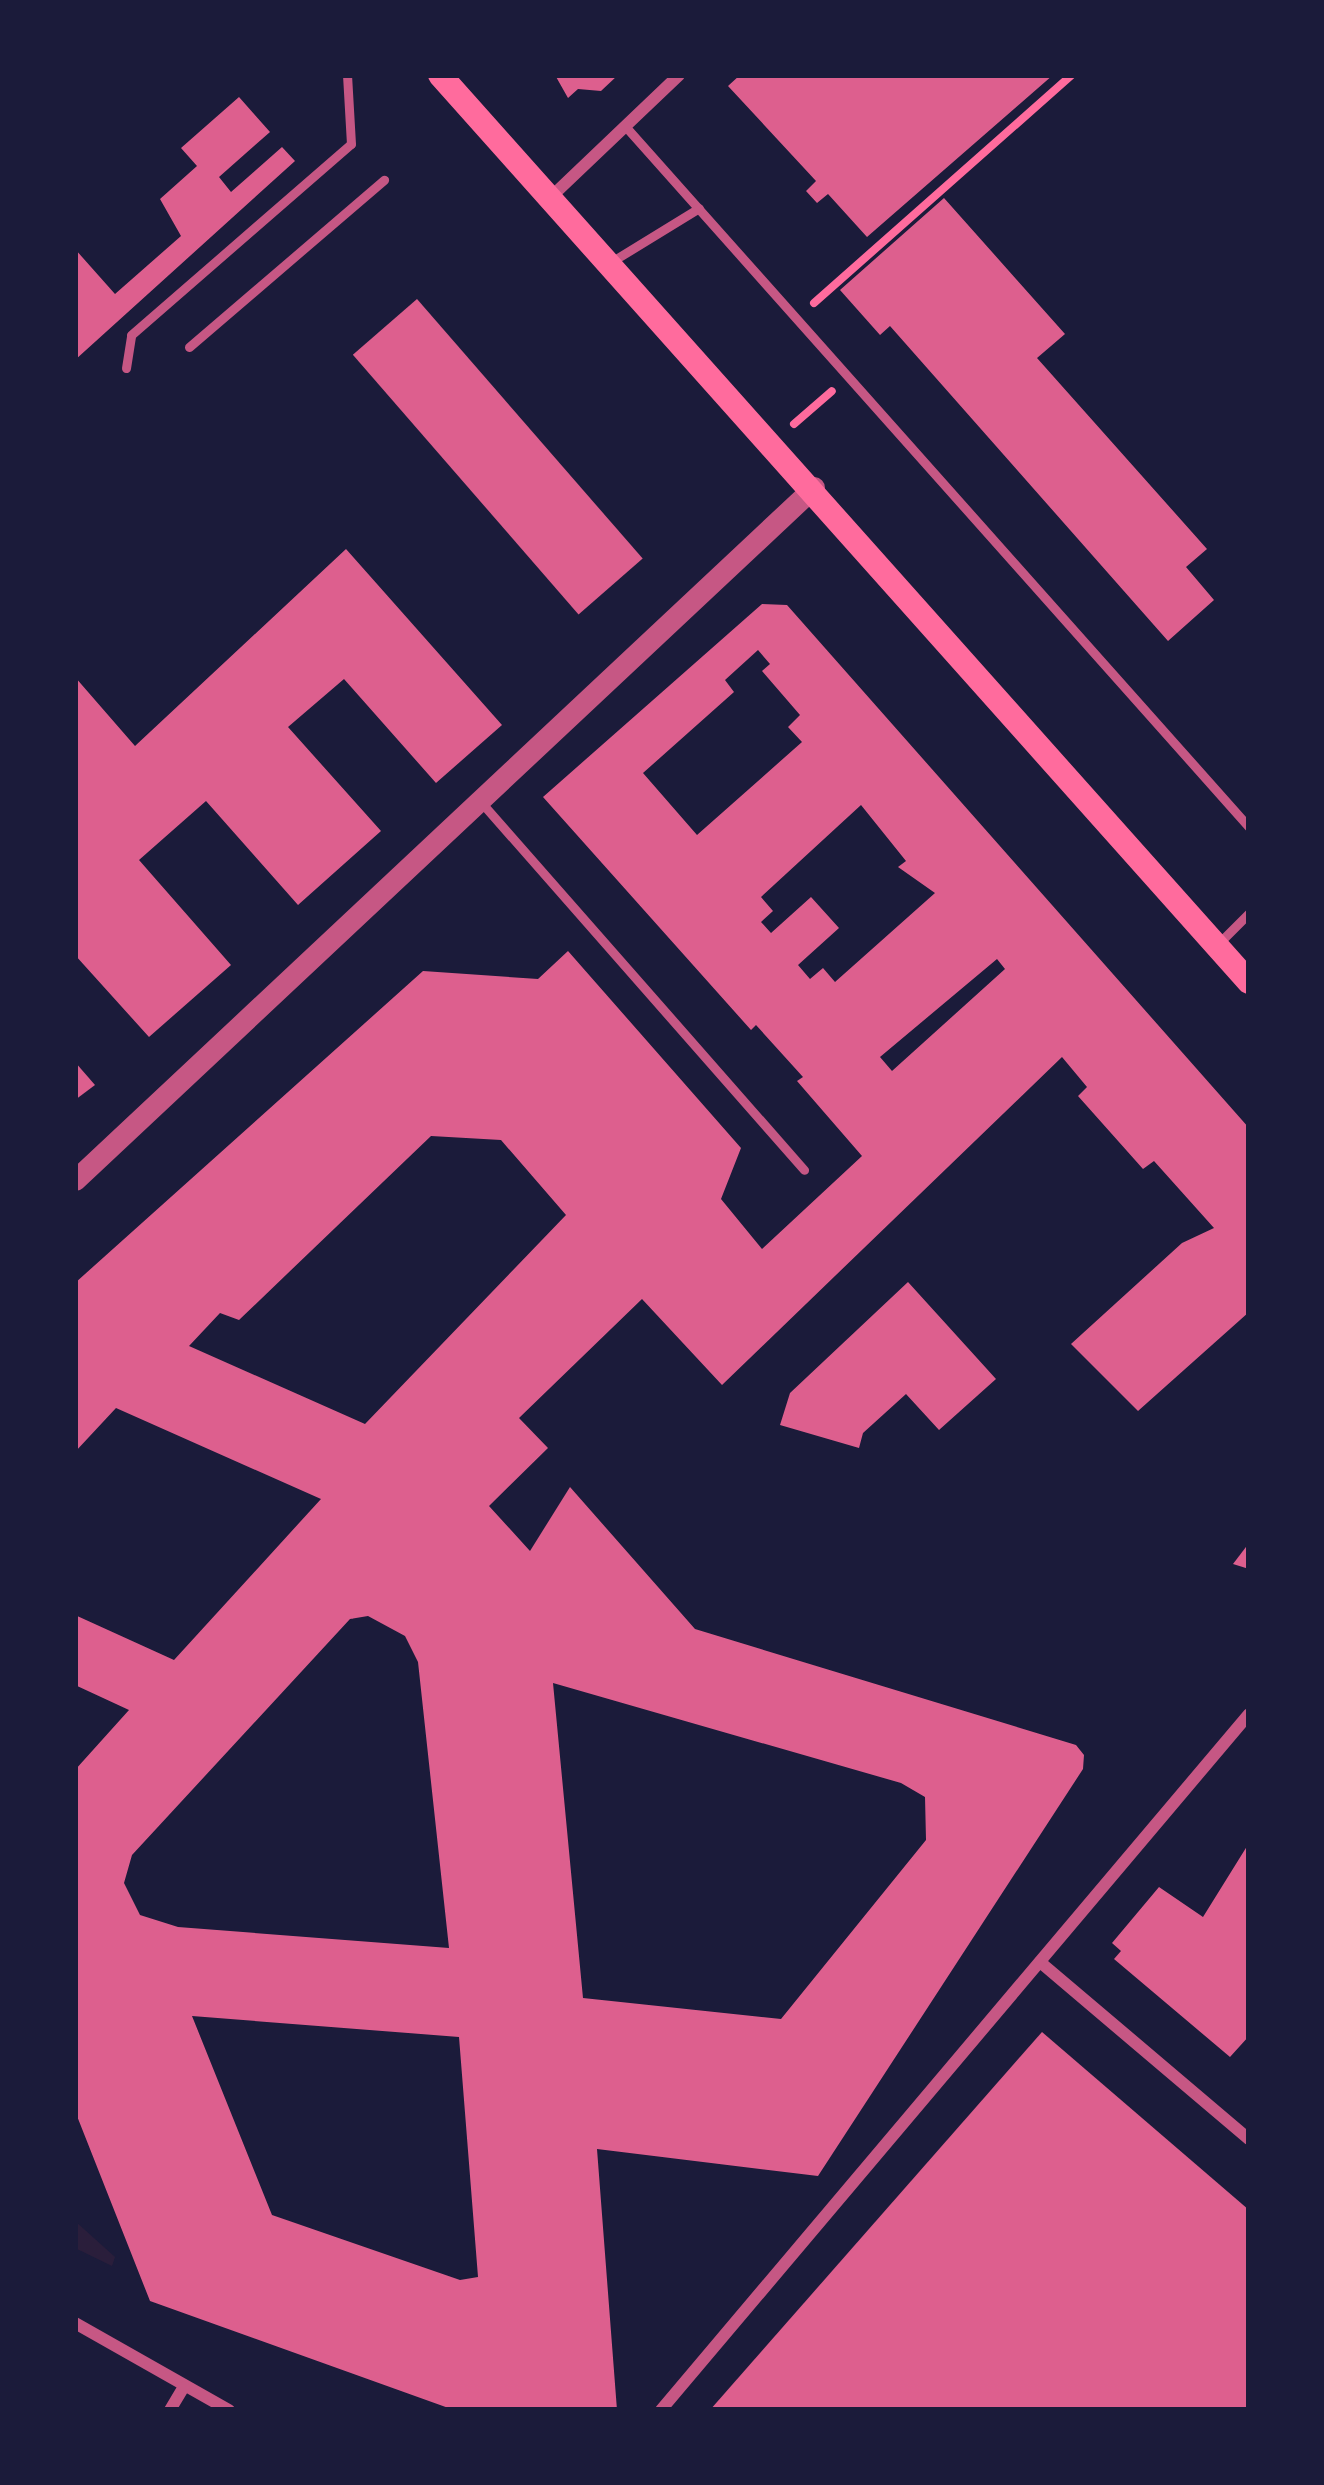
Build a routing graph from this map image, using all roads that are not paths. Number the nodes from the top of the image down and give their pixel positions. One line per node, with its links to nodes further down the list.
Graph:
1 (347, 75): 10 (lane)
2 (440, 75): 6 (main road)
3 (679, 75): 4 (street)
4 (625, 126): 6 (street); 7 (lane)
5 (384, 180): 9 (lane)
6 (550, 198): 8 (main road)
7 (698, 208): 8 (lane); 13 (lane)
8 (608, 263): 11 (main road)
9 (189, 346)
10 (126, 368)
11 (814, 488): 12 (street); 15 (main road)
12 (480, 801): 17 (lane); 18 (street)
13 (1249, 826)
14 (1249, 913): 15 (lane)
15 (1216, 946): 16 (main road)
16 (1249, 982)
17 (804, 1170)
18 (75, 1180)
19 (1249, 1714): 20 (street)
20 (1040, 1962): 21 (street); 26 (street)
21 (1249, 2139)
22 (75, 2323): 23 (street)
23 (182, 2388): 24 (street); 25 (street)
24 (170, 2410)
25 (229, 2410)
26 (661, 2410)

